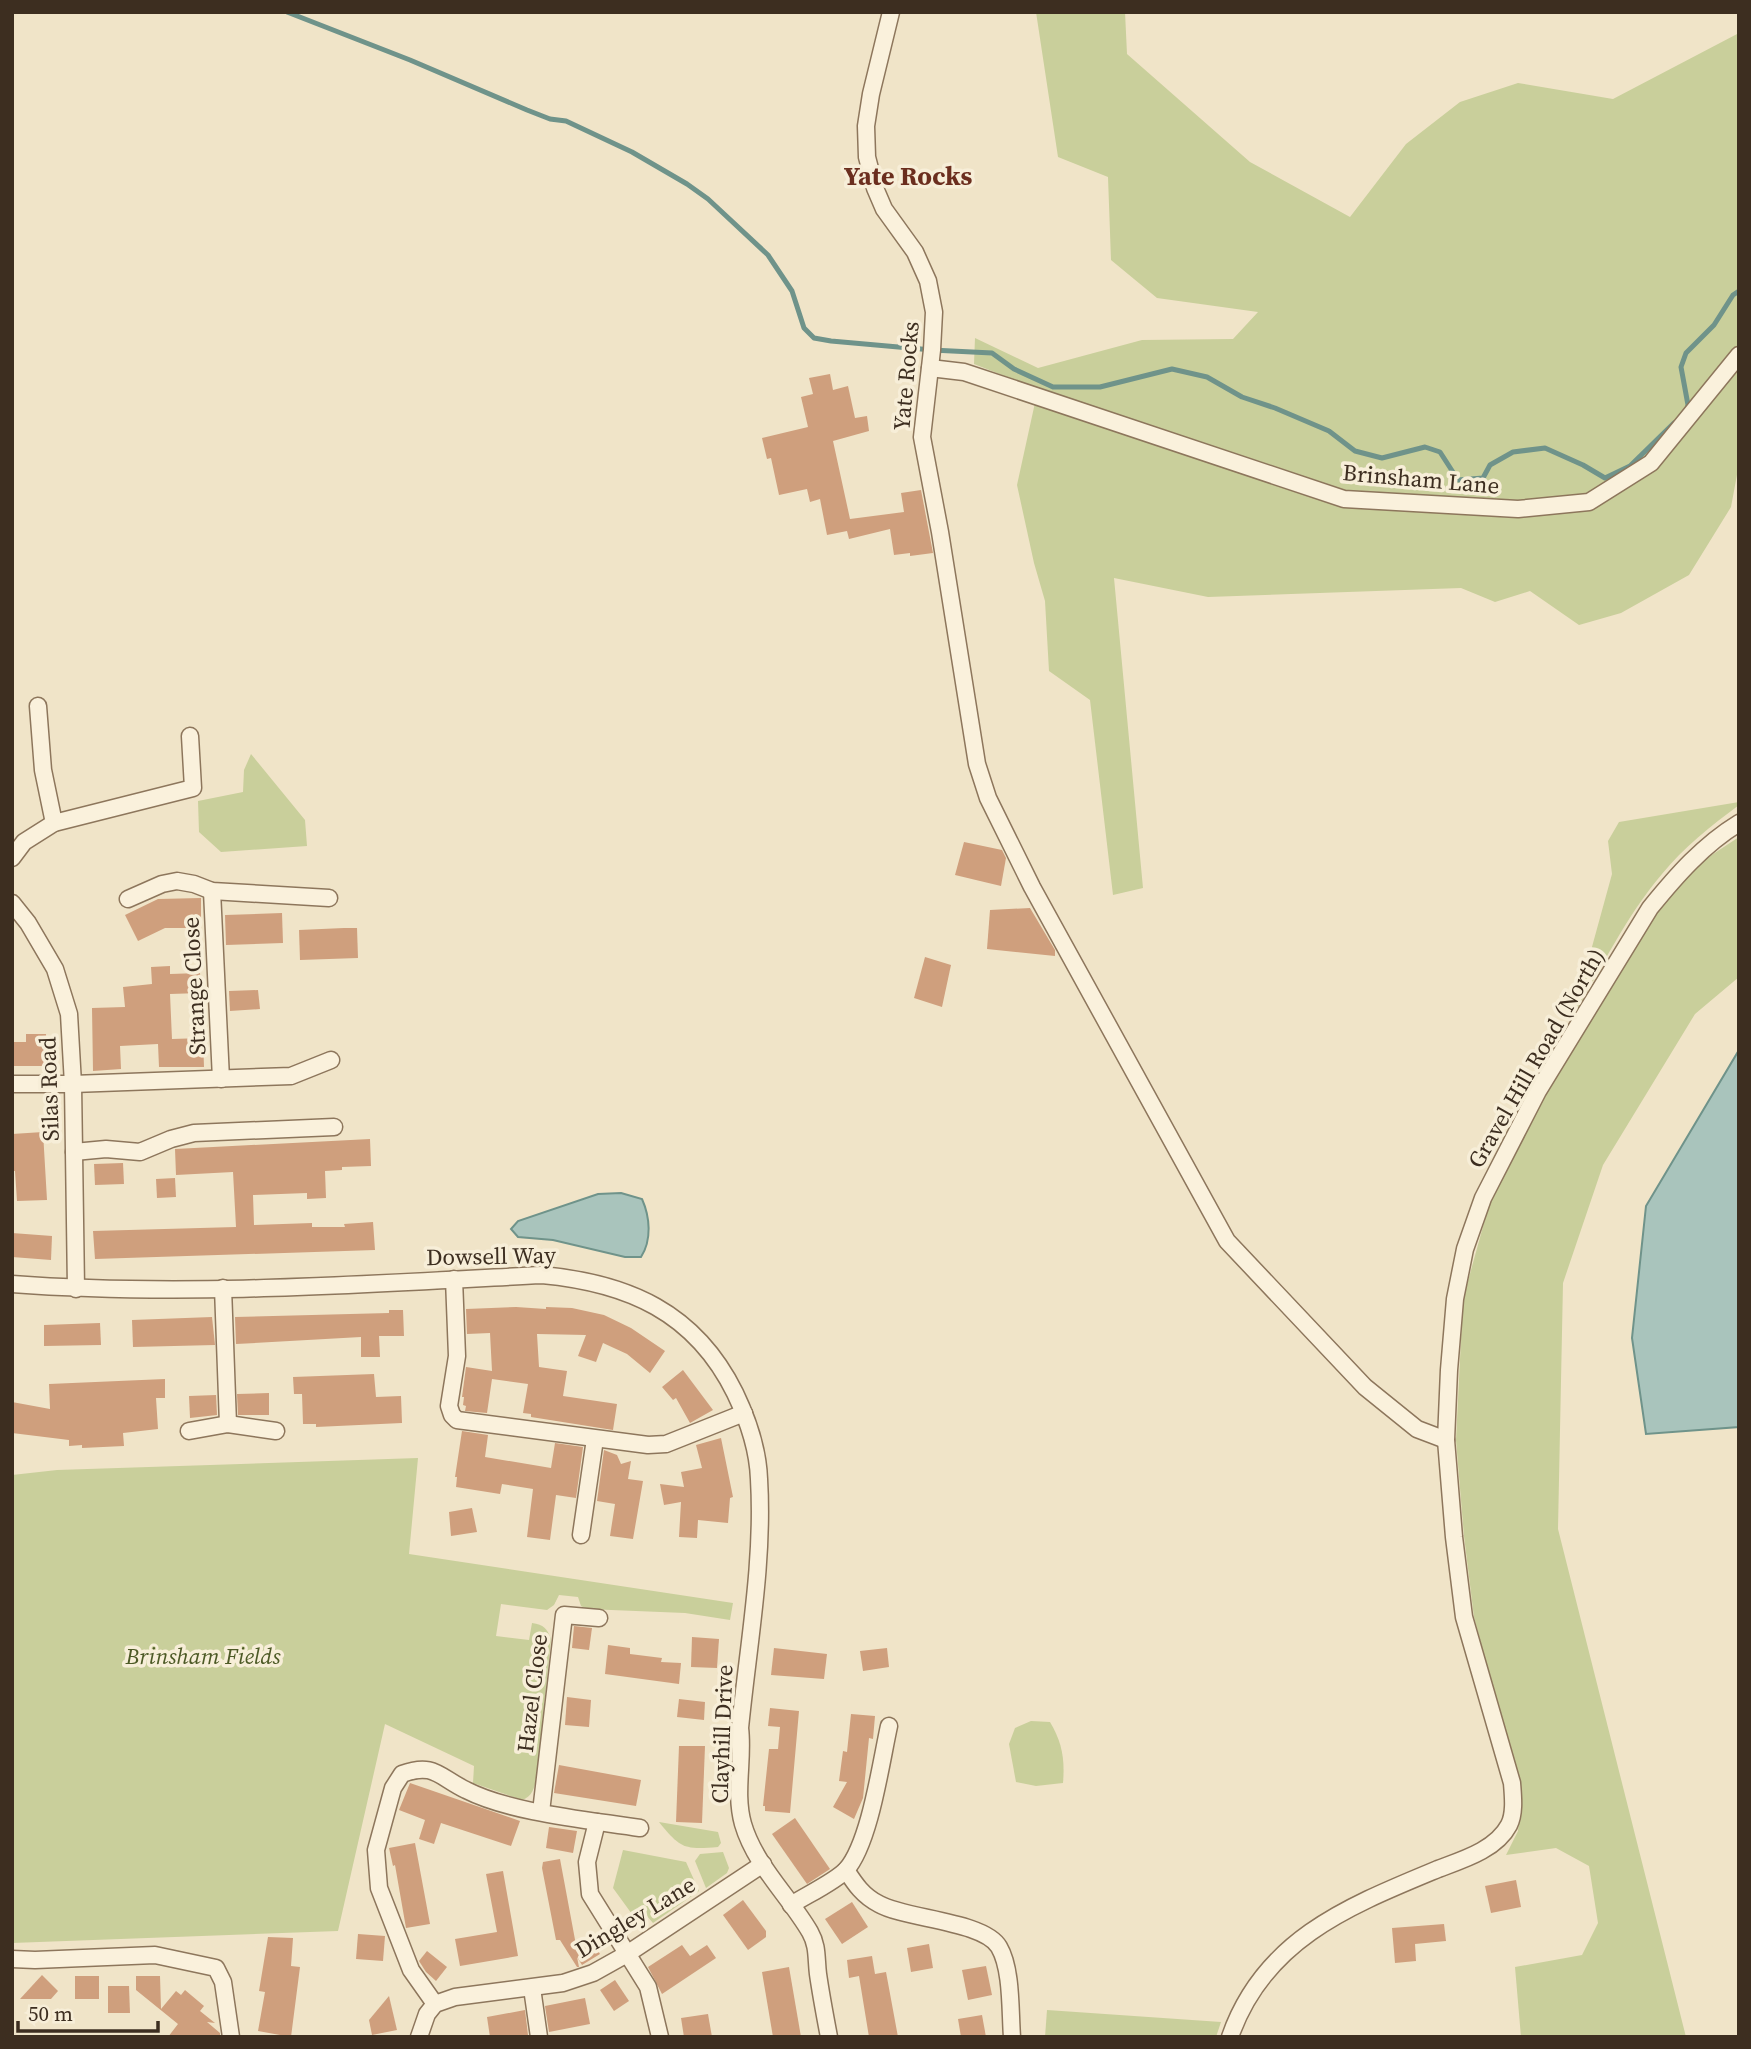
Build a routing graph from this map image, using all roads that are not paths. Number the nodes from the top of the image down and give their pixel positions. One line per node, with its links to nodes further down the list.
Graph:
1 (891, 12): 3 (street, Yate Rocks)
2 (1739, 355): 3 (street, Brinsham Lane)
3 (930, 368): 28 (street, Yate Rocks)
4 (38, 706): 6 (street)
5 (190, 736): 6 (street)
6 (54, 823): 8 (street)
7 (1739, 823): 28 (street, Gravel Hill Road (North))
8 (12, 858)
9 (212, 891): 10 (street, Strange Close); 11 (street, Strange Close); 14 (street, Strange Close)
10 (328, 898)
11 (128, 899)
12 (12, 904): 16 (street, Silas Road)
13 (331, 1060): 14 (street, Strange Close)
14 (220, 1079): 16 (street, Strange Close)
15 (12, 1084): 16 (street, Strange Close)
16 (74, 1084): 18 (street, Silas Road)
17 (334, 1127): 18 (street)
18 (74, 1152): 22 (street, Silas Road)
19 (454, 1279): 21 (street, Dowsell Way); 23 (street, Dowsell Way); 27 (street)
20 (12, 1283): 22 (street, Dowsell Way)
21 (223, 1288): 22 (street, Dowsell Way); 24 (street)
22 (76, 1289)
23 (744, 1413): 27 (street); 31 (street, Dowsell Way)
24 (228, 1424): 25 (street); 26 (street)
25 (189, 1431)
26 (276, 1431)
27 (595, 1439): 29 (street)
28 (1446, 1440): 49 (street, Gravel Hill Road (North))
29 (581, 1535)
30 (599, 1618): 33 (street, Hazel Close)
31 (751, 1620): 36 (street, Clayhill Drive)
32 (889, 1726): 37 (street)
33 (541, 1812): 34 (street); 42 (street)
34 (597, 1822): 35 (street); 39 (street)
35 (640, 1828)
36 (763, 1864): 38 (street, Clayhill Drive); 39 (street, Dingley Lane)
37 (846, 1870): 38 (street); 48 (street)
38 (792, 1905): 47 (street, Clayhill Drive)
39 (627, 1954): 41 (street, Dingley Lane); 46 (street)
40 (12, 1959): 43 (street)
41 (532, 1988): 42 (street, Dingley Lane); 45 (street)
42 (435, 2004): 44 (street)
43 (231, 2037)
44 (419, 2037)
45 (539, 2037)
46 (660, 2037)
47 (829, 2037)
48 (1012, 2037)
49 (1230, 2037)

